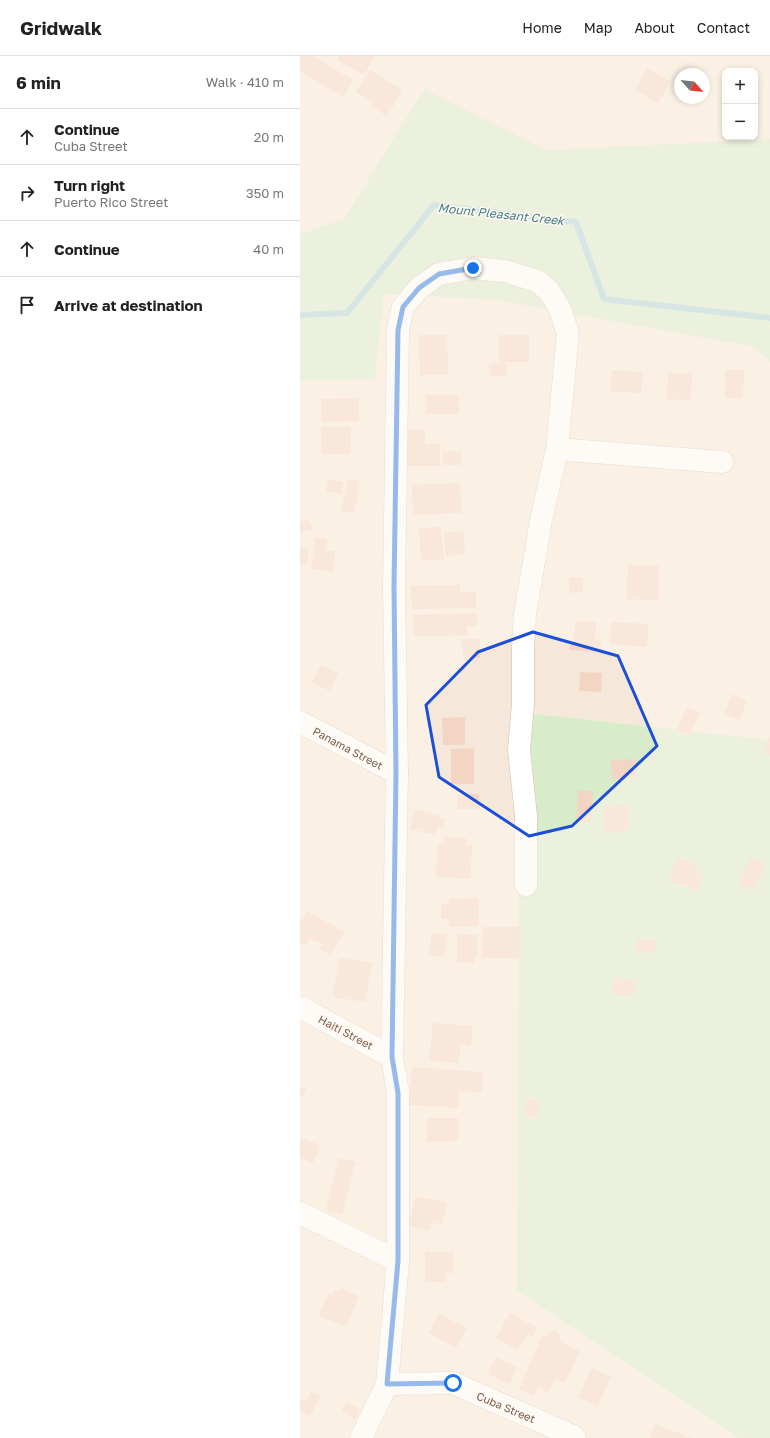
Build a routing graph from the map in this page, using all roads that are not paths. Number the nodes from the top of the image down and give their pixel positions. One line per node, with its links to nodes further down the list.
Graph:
1 (557, 449): 2 (street); 4 (street); 5 (street)
2 (722, 462)
3 (300, 722): 4 (street, Panama Street)
4 (396, 773): 7 (street)
5 (526, 885)
6 (300, 1007): 7 (street, Haiti Street)
7 (392, 1057): 9 (street)
8 (300, 1213): 9 (street)
9 (398, 1261): 10 (street)
10 (387, 1384): 11 (street); 12 (street, Cuba Street)
11 (361, 1438)
12 (574, 1438)

